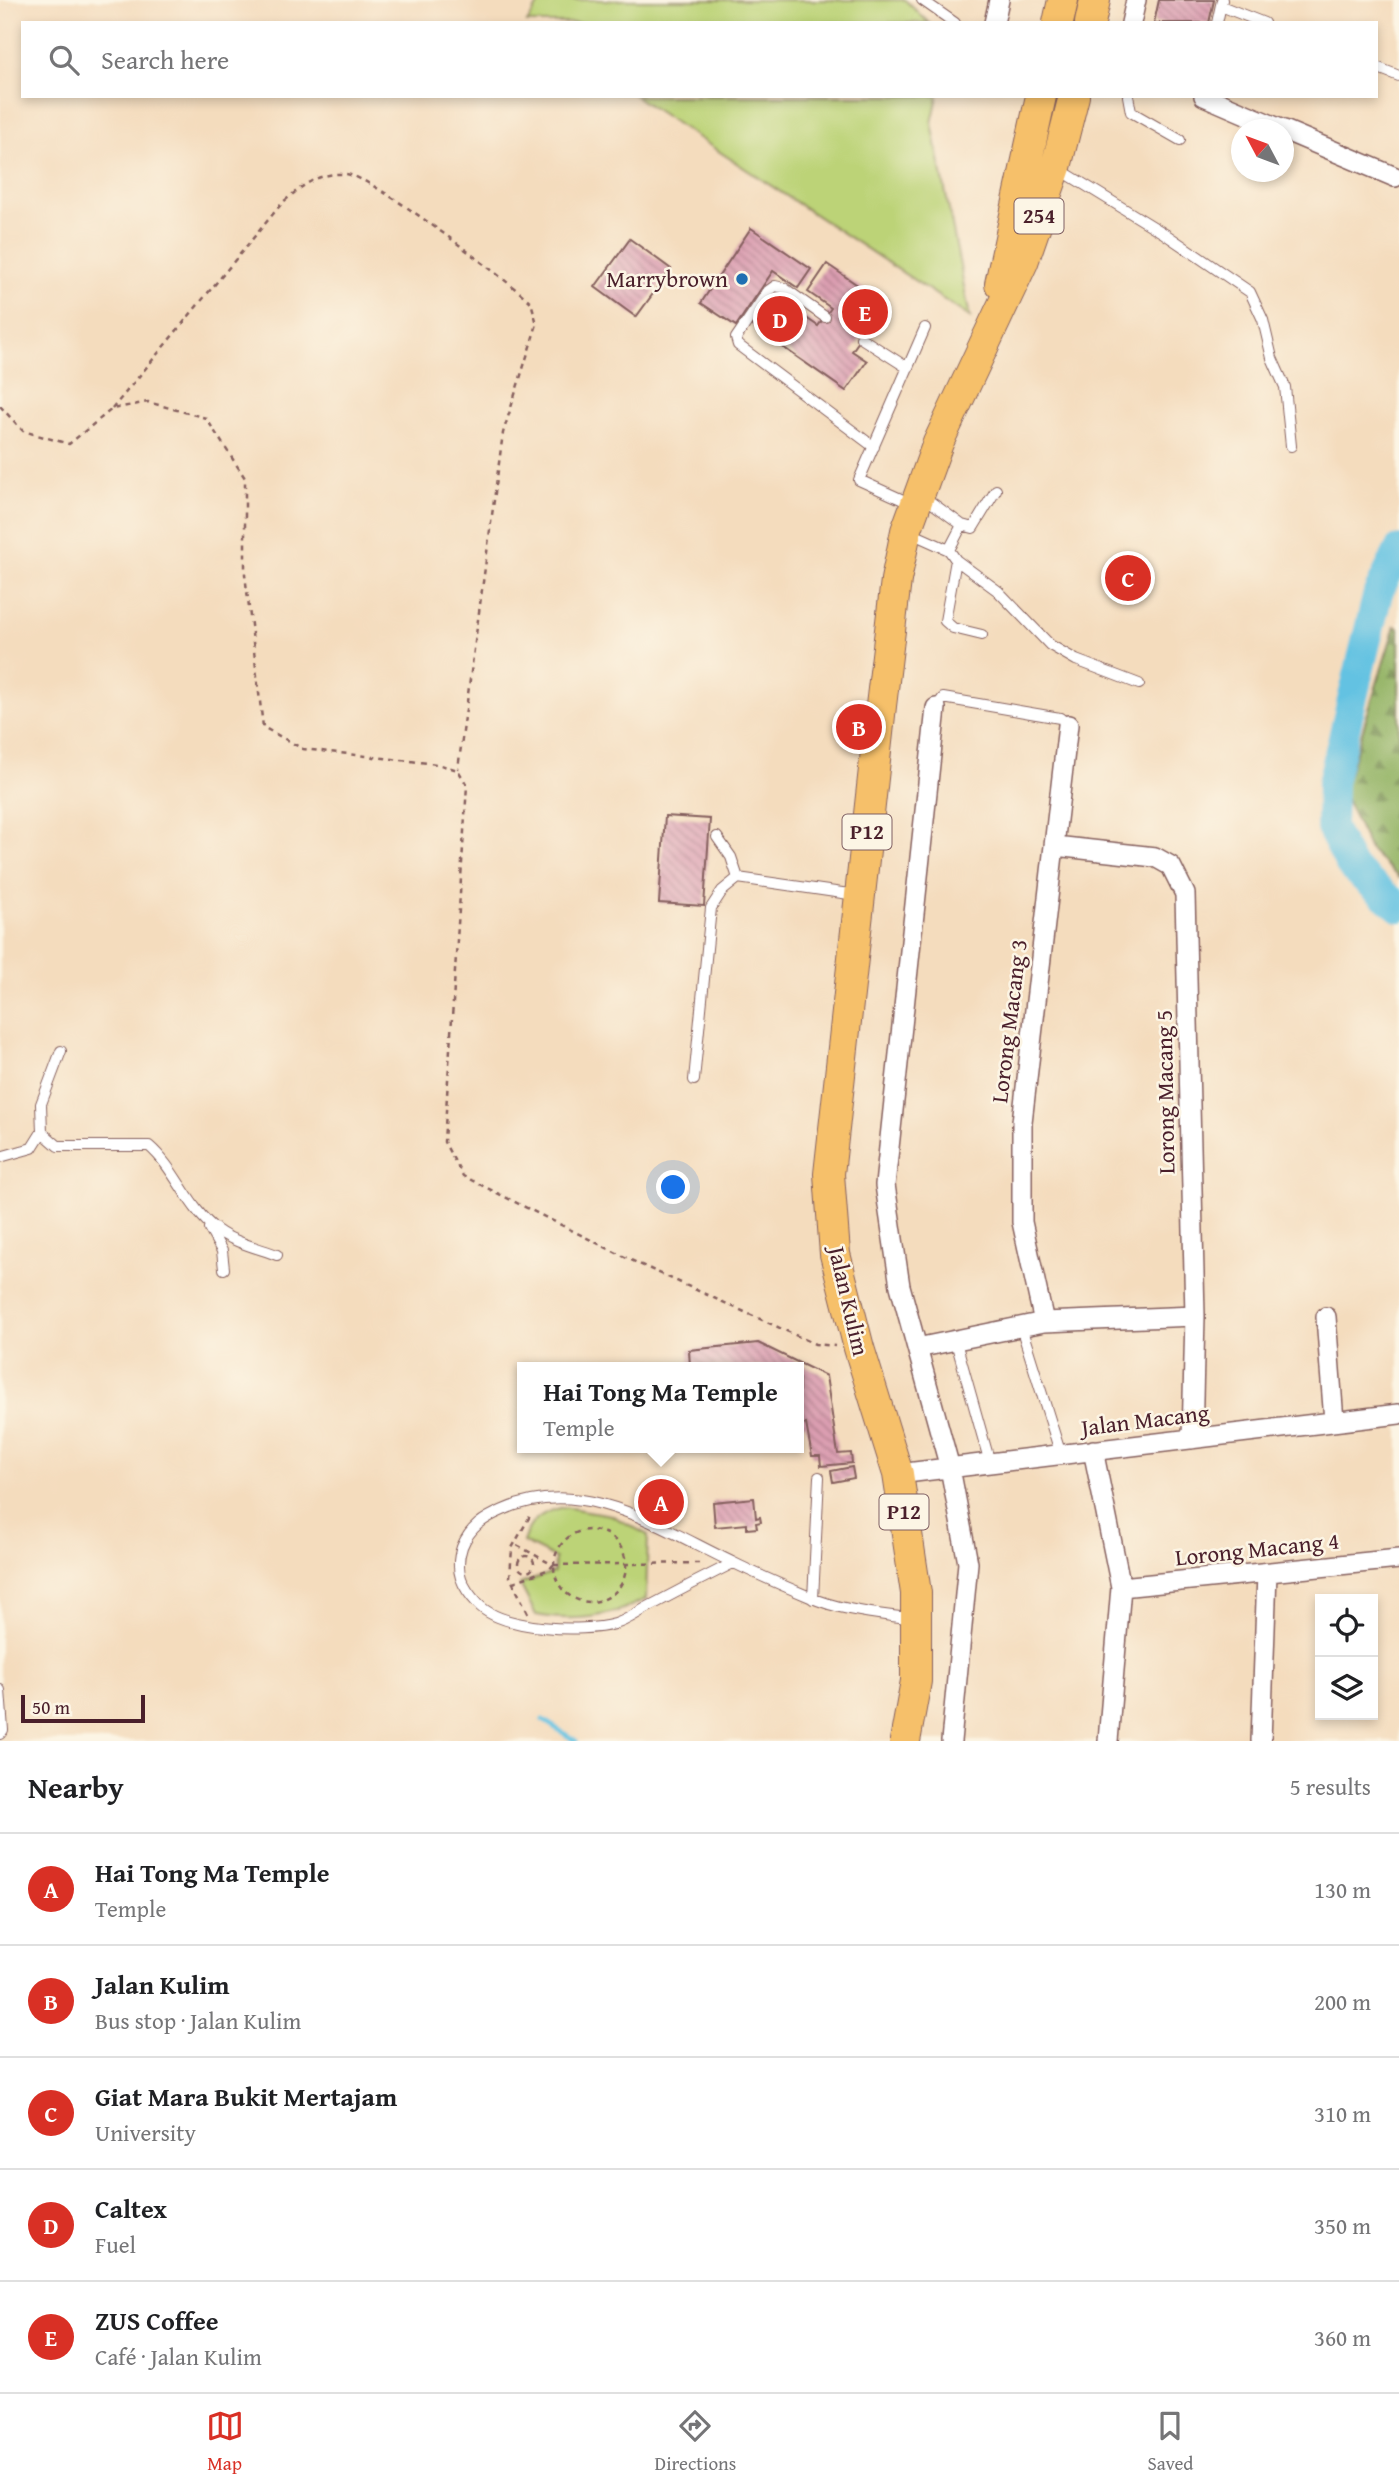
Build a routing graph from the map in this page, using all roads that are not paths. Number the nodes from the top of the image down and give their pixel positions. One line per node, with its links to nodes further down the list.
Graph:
1 (922, 0): 7 (lane)
2 (999, 0): 8 (street)
3 (1063, 0): 9 (main road)
4 (1095, 0): 10 (main road)
5 (1136, 0): 11 (street)
6 (1222, 3): 12 (lane); 13 (lane)
7 (952, 21)
8 (995, 21)
9 (1058, 21)
10 (1090, 21)
11 (1131, 21)
12 (1218, 21)
13 (1260, 21)
14 (1378, 68): 15 (lane)
15 (1399, 76)
16 (1041, 98): 27 (main road, 254)
17 (1073, 98): 23 (main road, 254)
18 (1128, 98): 22 (lane)
19 (1209, 98): 20 (street)
20 (1257, 119)
21 (1294, 134): 24 (street)
22 (1180, 140)
23 (1056, 167): 27 (main road, 254); 30 (lane)
24 (1397, 174)
25 (825, 317): 31 (lane)
26 (925, 328): 29 (lane)
27 (990, 330): 33 (main road, Jalan Kulim / P12)
28 (861, 338): 29 (lane)
29 (908, 368): 31 (lane)
30 (1291, 446)
31 (874, 447): 33 (lane)
32 (996, 490): 34 (lane)
33 (913, 510): 34 (lane); 35 (lane); 44 (main road, Jalan Kulim / P12)
34 (962, 525): 35 (lane)
35 (949, 550): 36 (lane)
36 (956, 560): 37 (lane); 38 (lane)
37 (982, 635)
38 (1139, 684)
39 (936, 708): 40 (lane); 57 (street)
40 (1068, 725): 42 (street, Lorong Macang 3)
41 (717, 837): 43 (lane)
42 (1055, 846): 52 (street, Lorong Macang 5); 54 (street, Lorong Macang 3)
43 (738, 878): 44 (lane); 46 (lane)
44 (860, 896): 65 (main road, Jalan Kulim / P12)
45 (61, 1051): 47 (lane)
46 (694, 1080)
47 (42, 1132): 48 (lane); 49 (lane)
48 (0, 1157)
49 (204, 1218): 50 (lane); 51 (lane)
50 (277, 1255)
51 (225, 1269)
52 (1195, 1316): 54 (street); 60 (street, Lorong Macang 5)
53 (1326, 1317): 59 (street)
54 (1044, 1322): 55 (street)
55 (1021, 1327): 56 (street); 62 (lane)
56 (956, 1342): 57 (street); 63 (lane)
57 (917, 1348): 64 (street)
58 (1399, 1414): 59 (street, Jalan Macang)
59 (1334, 1422): 60 (street, Jalan Macang)
60 (1192, 1438): 61 (street, Jalan Macang)
61 (1093, 1450): 62 (street, Jalan Macang); 70 (street)
62 (1061, 1455): 63 (street, Jalan Macang)
63 (990, 1463): 64 (street, Jalan Macang)
64 (950, 1468): 65 (street, Jalan Macang); 76 (street)
65 (898, 1474): 72 (main road, Jalan Kulim / P12)
66 (819, 1477): 71 (lane)
67 (1399, 1559): 69 (street, Lorong Macang 4)
68 (733, 1563): 68 (lane); 71 (lane)
69 (1267, 1573): 70 (street, Lorong Macang 4); 78 (street)
70 (1121, 1587): 77 (street)
71 (813, 1599): 72 (lane)
72 (916, 1619): 75 (main road, Jalan Kulim / P12)
73 (0, 1689): 74 (lane)
74 (0, 1734)
75 (905, 1741)
76 (951, 1741)
77 (1108, 1741)
78 (1261, 1741)

